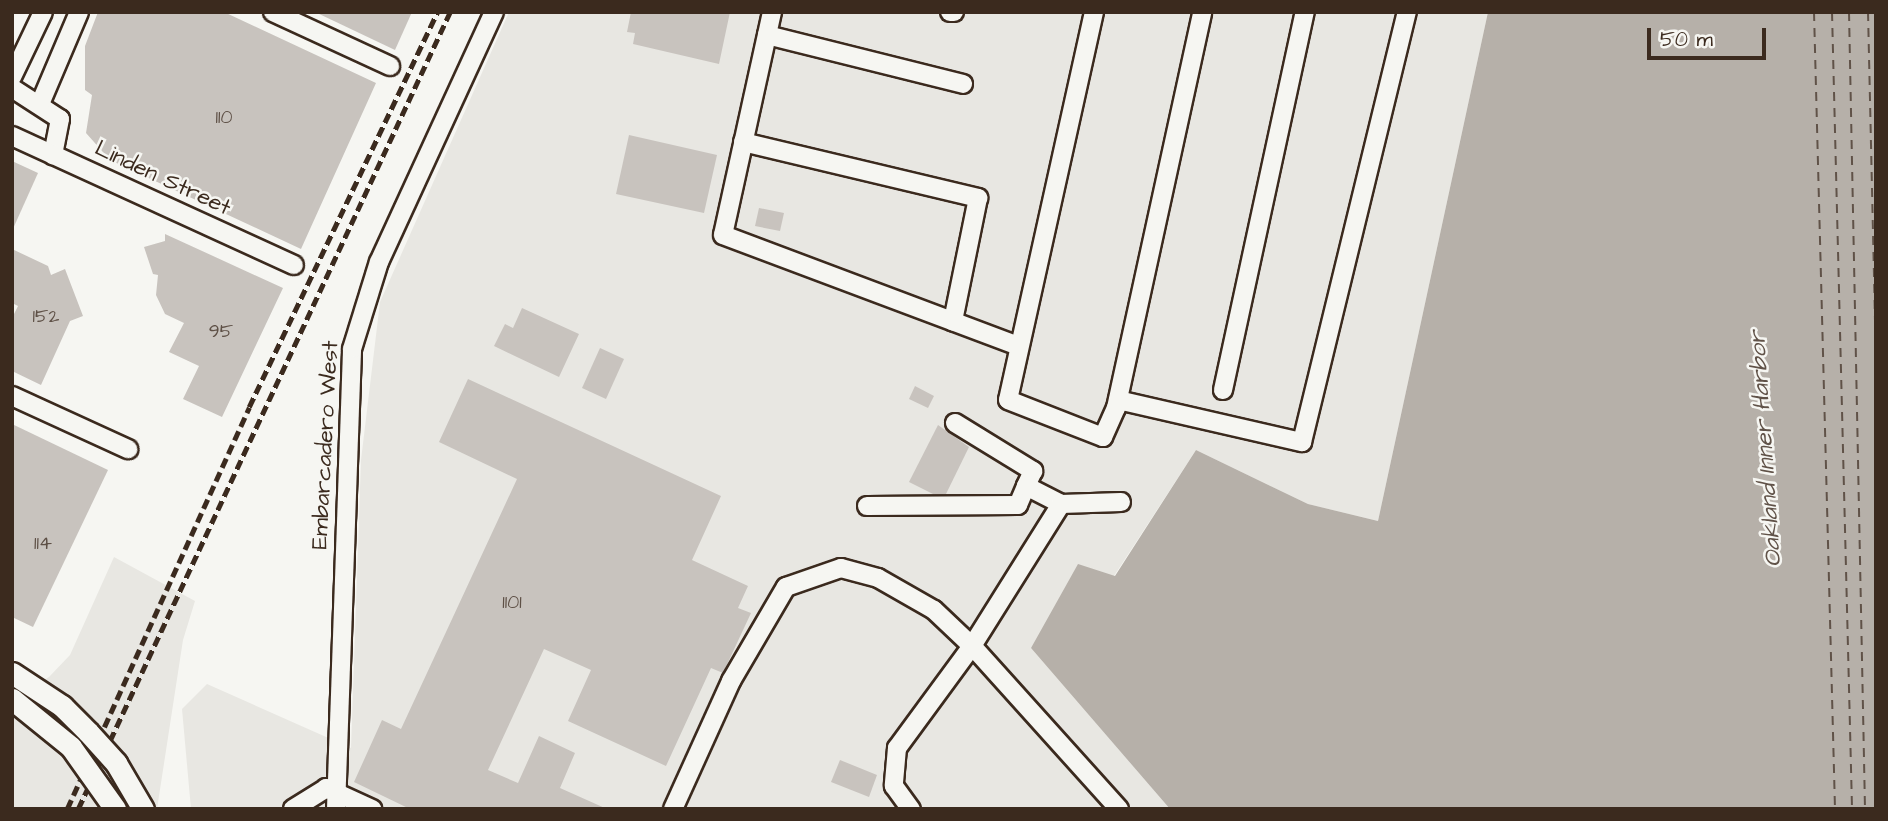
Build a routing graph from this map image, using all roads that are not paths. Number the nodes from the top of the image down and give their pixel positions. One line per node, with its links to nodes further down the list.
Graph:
1 (43, 12): 12 (street)
2 (79, 12): 15 (street)
3 (273, 12): 11 (street)
4 (494, 12): 34 (street, Embarcadero West)
5 (772, 12): 10 (street)
6 (1094, 12): 21 (street)
7 (1202, 12): 24 (street)
8 (1305, 12): 22 (street)
9 (1407, 12): 24 (street)
10 (767, 35): 13 (street); 17 (street)
11 (390, 66)
12 (12, 77)
13 (963, 84)
14 (12, 88): 15 (street)
15 (40, 104): 18 (street)
16 (12, 136): 18 (street, Linden Street)
17 (743, 142): 20 (street); 20 (street)
18 (53, 155): 19 (street, Linden Street)
19 (293, 265)
20 (953, 321): 21 (street)
21 (1020, 346): 24 (street)
22 (1223, 390)
23 (12, 396): 26 (street)
24 (1118, 400)
25 (955, 423): 27 (street)
26 (128, 449)
27 (1026, 486): 29 (street); 30 (street)
28 (1121, 502): 29 (street)
29 (1061, 504): 31 (street)
30 (867, 506)
31 (972, 646): 39 (street); 40 (street); 41 (street)
32 (12, 673): 36 (main road, bridge)
33 (12, 699): 35 (main road, bridge)
34 (338, 802): 37 (street); 38 (street)
35 (115, 809)
36 (143, 809)
37 (293, 809)
38 (372, 809)
39 (673, 809)
40 (911, 809)
41 (1119, 809)

